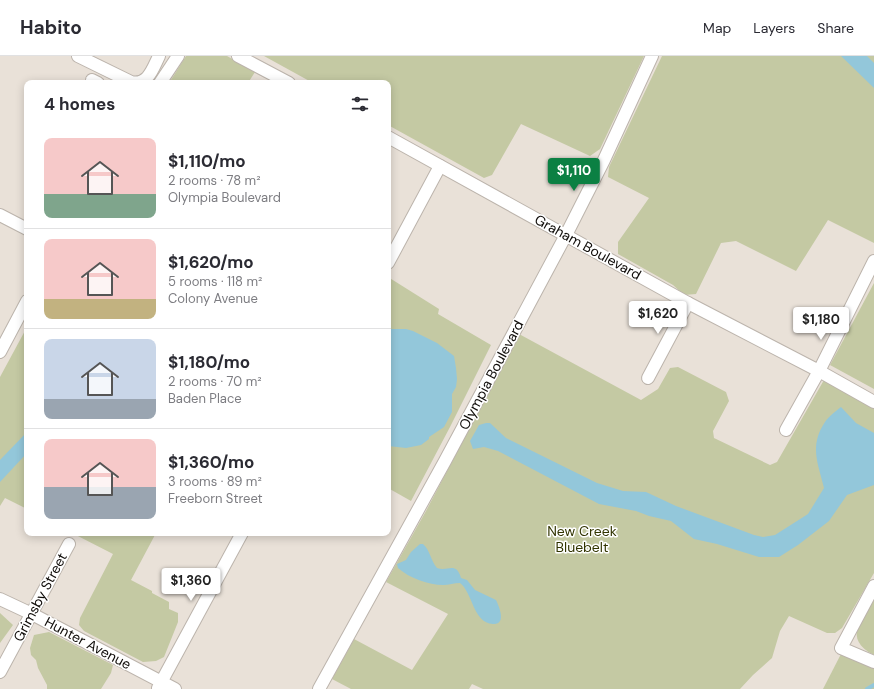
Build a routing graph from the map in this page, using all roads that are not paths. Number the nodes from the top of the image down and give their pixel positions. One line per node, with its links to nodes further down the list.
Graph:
1 (78, 56): 6 (street)
2 (159, 56): 7 (street)
3 (178, 56): 8 (street)
4 (238, 56): 9 (street)
5 (652, 56): 14 (street, Olympia Boulevard)
6 (127, 80)
7 (143, 80)
8 (162, 80)
9 (283, 80)
10 (391, 139): 11 (street, Graham Boulevard)
11 (440, 166): 14 (street, Graham Boulevard); 15 (street)
12 (0, 215): 13 (street)
13 (24, 227)
14 (566, 235): 17 (street, Graham Boulevard); 33 (street, Olympia Boulevard)
15 (391, 257)
16 (874, 261): 20 (street)
17 (688, 303): 20 (street, Graham Boulevard); 21 (street)
18 (24, 307): 19 (street)
19 (0, 352)
20 (819, 371): 22 (street, Graham Boulevard); 23 (street)
21 (648, 378)
22 (874, 402)
23 (786, 430)
24 (240, 536): 31 (street)
25 (69, 544): 28 (street, Grimsby Street)
26 (874, 586): 29 (street)
27 (0, 599): 28 (street, Hunter Avenue)
28 (32, 614): 30 (street, Grimsby Street); 31 (street, Hunter Avenue)
29 (874, 662)
30 (0, 672)
31 (160, 686): 32 (street, Hunter Avenue)
32 (175, 689)
33 (319, 689)

